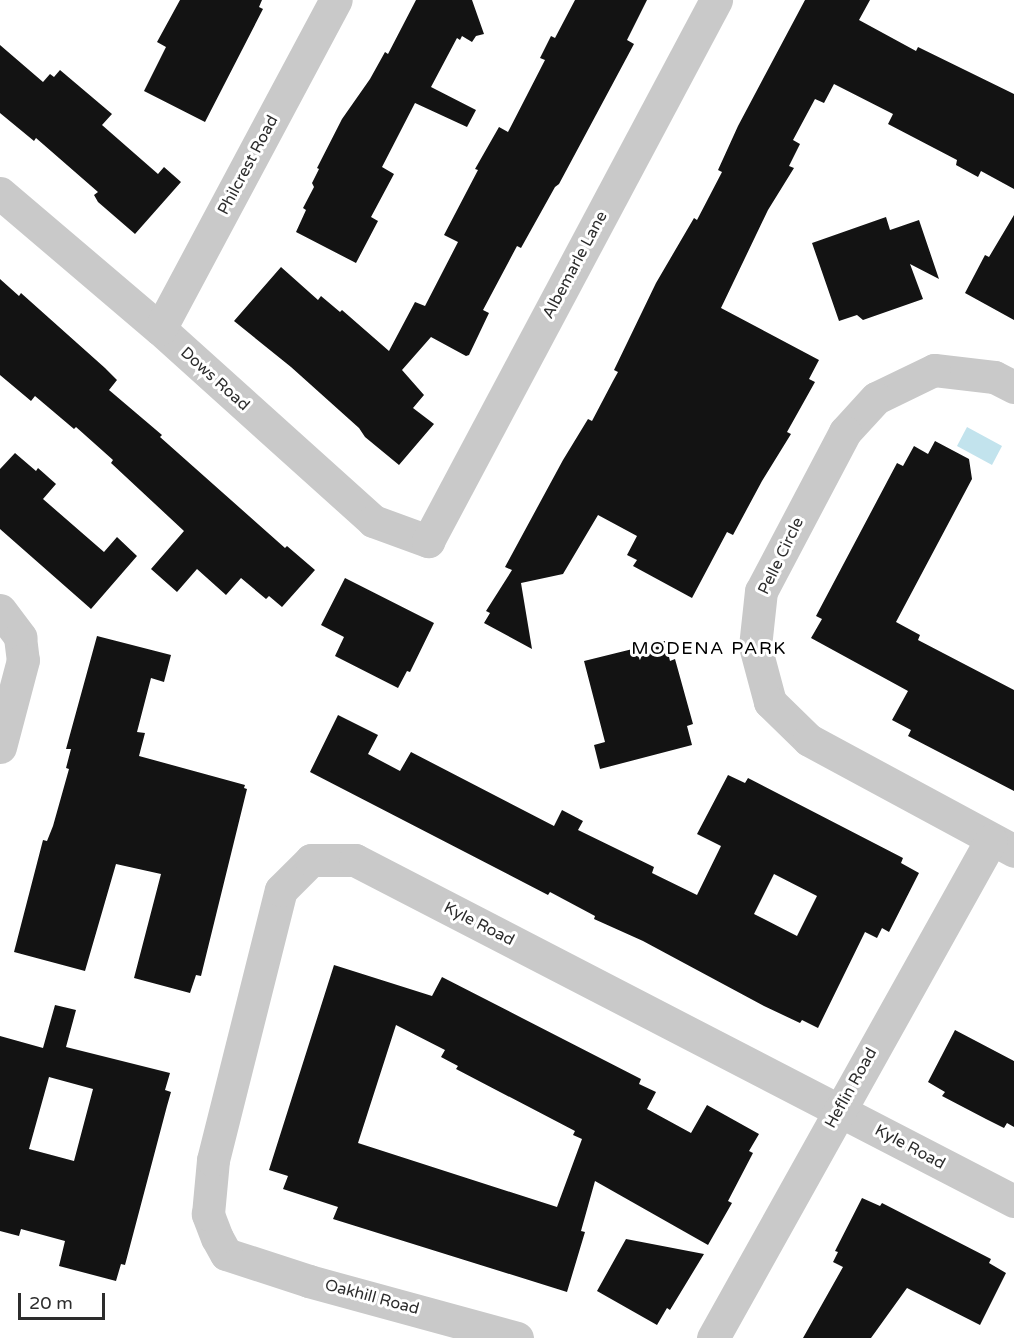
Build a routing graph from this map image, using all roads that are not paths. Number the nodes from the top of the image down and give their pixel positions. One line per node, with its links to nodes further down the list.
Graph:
1 (336, 0): 4 (street, Philcrest Road)
2 (716, 0): 6 (street, Albemarle Lane)
3 (0, 193): 4 (street, Dows Road)
4 (160, 329): 6 (street, Dows Road)
5 (1014, 387): 9 (street, Pelle Circle)
6 (434, 529)
7 (0, 610): 8 (street)
8 (0, 747)
9 (1003, 845): 10 (street, Heflin Road)
10 (839, 1109): 11 (street, Kyle Road); 12 (street, Kyle Road); 14 (street, Heflin Road)
11 (1014, 1201)
12 (226, 1254): 13 (street, Oakhill Road)
13 (517, 1338)
14 (713, 1338)

